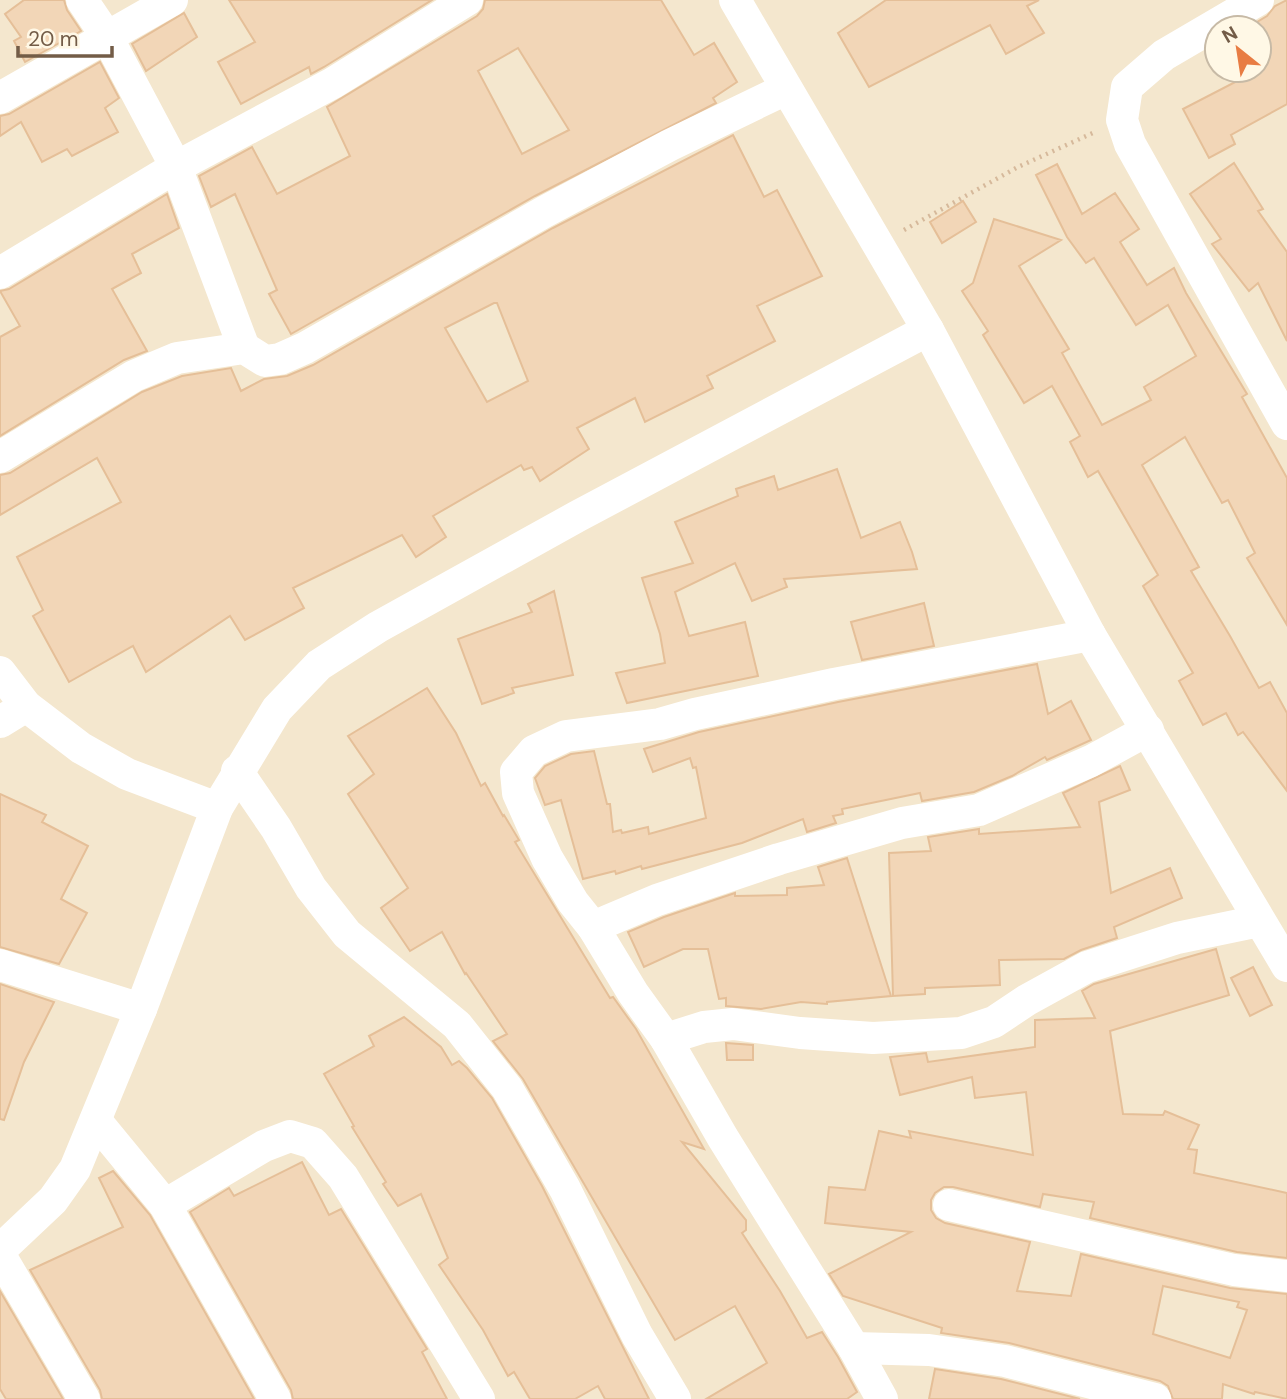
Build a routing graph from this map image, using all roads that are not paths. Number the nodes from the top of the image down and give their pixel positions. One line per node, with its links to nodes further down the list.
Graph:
1 (82, 0): 6 (street)
2 (172, 0): 6 (street)
3 (467, 0): 9 (street)
4 (735, 0): 7 (street)
5 (1258, 0): 13 (street)
6 (107, 37): 8 (street); 9 (street)
7 (786, 89): 11 (street); 12 (street)
8 (0, 98)
9 (176, 167): 10 (street); 12 (street)
10 (0, 274)
11 (928, 330): 15 (street); 19 (street)
12 (244, 348): 14 (street)
13 (1287, 424)
14 (0, 457)
15 (1090, 635): 18 (street); 22 (street)
16 (0, 672): 17 (street)
17 (13, 714): 20 (street)
18 (1148, 730): 21 (street); 22 (street)
19 (237, 771): 20 (street); 36 (street)
20 (217, 808): 25 (street)
21 (1259, 921): 24 (street); 26 (street)
22 (593, 927): 26 (street)
23 (0, 965): 25 (street)
24 (1287, 966)
25 (141, 1009): 27 (street)
26 (666, 1039): 32 (street)
27 (96, 1121): 28 (street); 30 (street)
28 (165, 1205): 34 (street); 35 (street)
29 (949, 1205): 31 (street)
30 (0, 1253): 33 (street)
31 (1287, 1276)
32 (855, 1348): 37 (street); 38 (street)
33 (84, 1399)
34 (275, 1399)
35 (479, 1399)
36 (675, 1399)
37 (881, 1399)
38 (1155, 1399)

